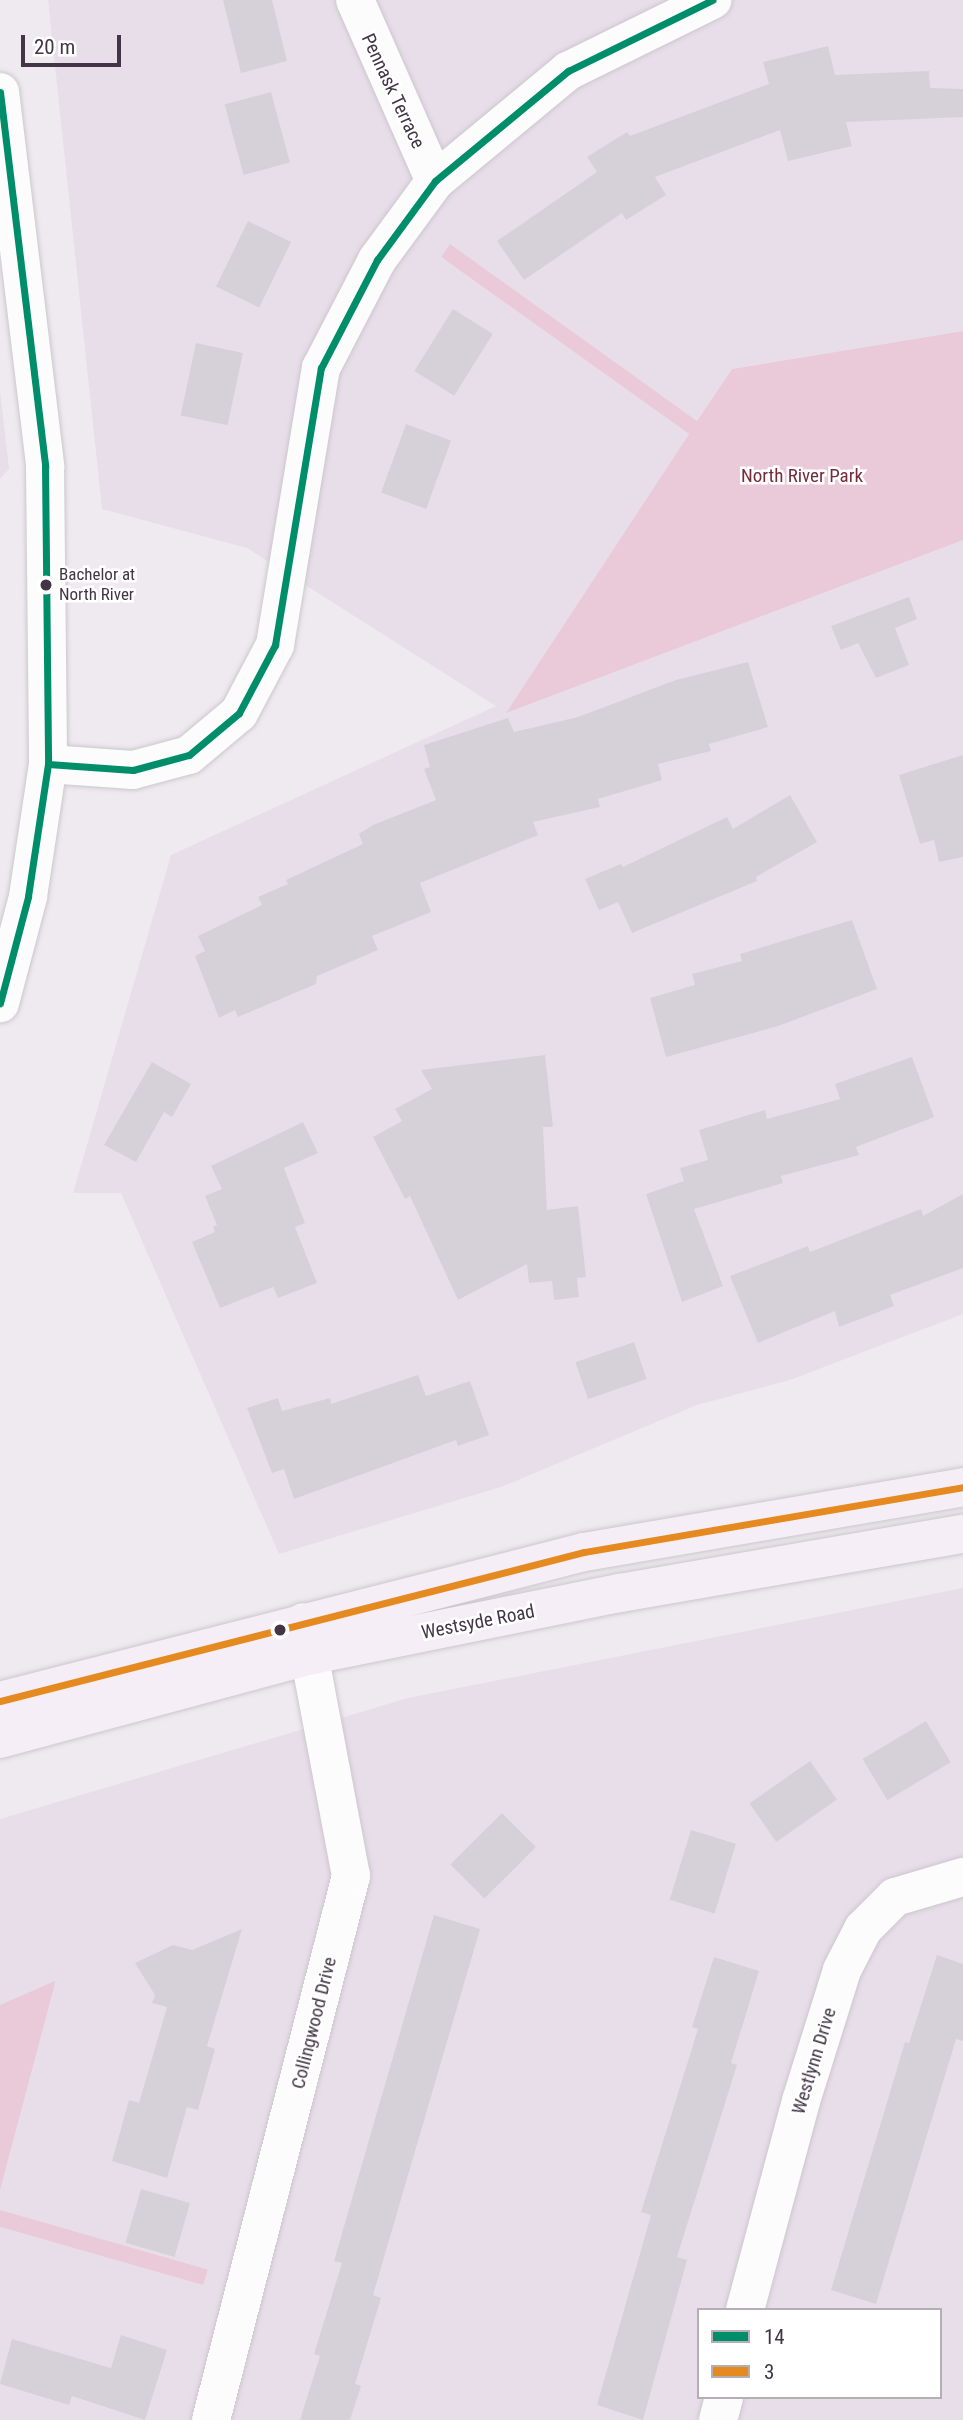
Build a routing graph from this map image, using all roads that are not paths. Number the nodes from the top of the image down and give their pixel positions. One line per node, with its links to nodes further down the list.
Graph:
1 (355, 0): 4 (street, Pennask Terrace)
2 (712, 0): 4 (street)
3 (0, 92): 5 (street)
4 (435, 181): 5 (street)
5 (48, 764): 6 (street)
6 (0, 1003)
7 (963, 1487): 9 (main road, Westsyde Road)
8 (963, 1534): 9 (main road, Westsyde Road)
9 (308, 1638): 10 (main road, Westsyde Road); 11 (main road, Westsyde Road); 15 (street, Collingwood Drive)
10 (0, 1701)
11 (0, 1739)
12 (963, 1877): 13 (street, Westlynn Drive)
13 (746, 2308)
14 (723, 2399): 16 (street)
15 (211, 2420)
16 (718, 2420)

